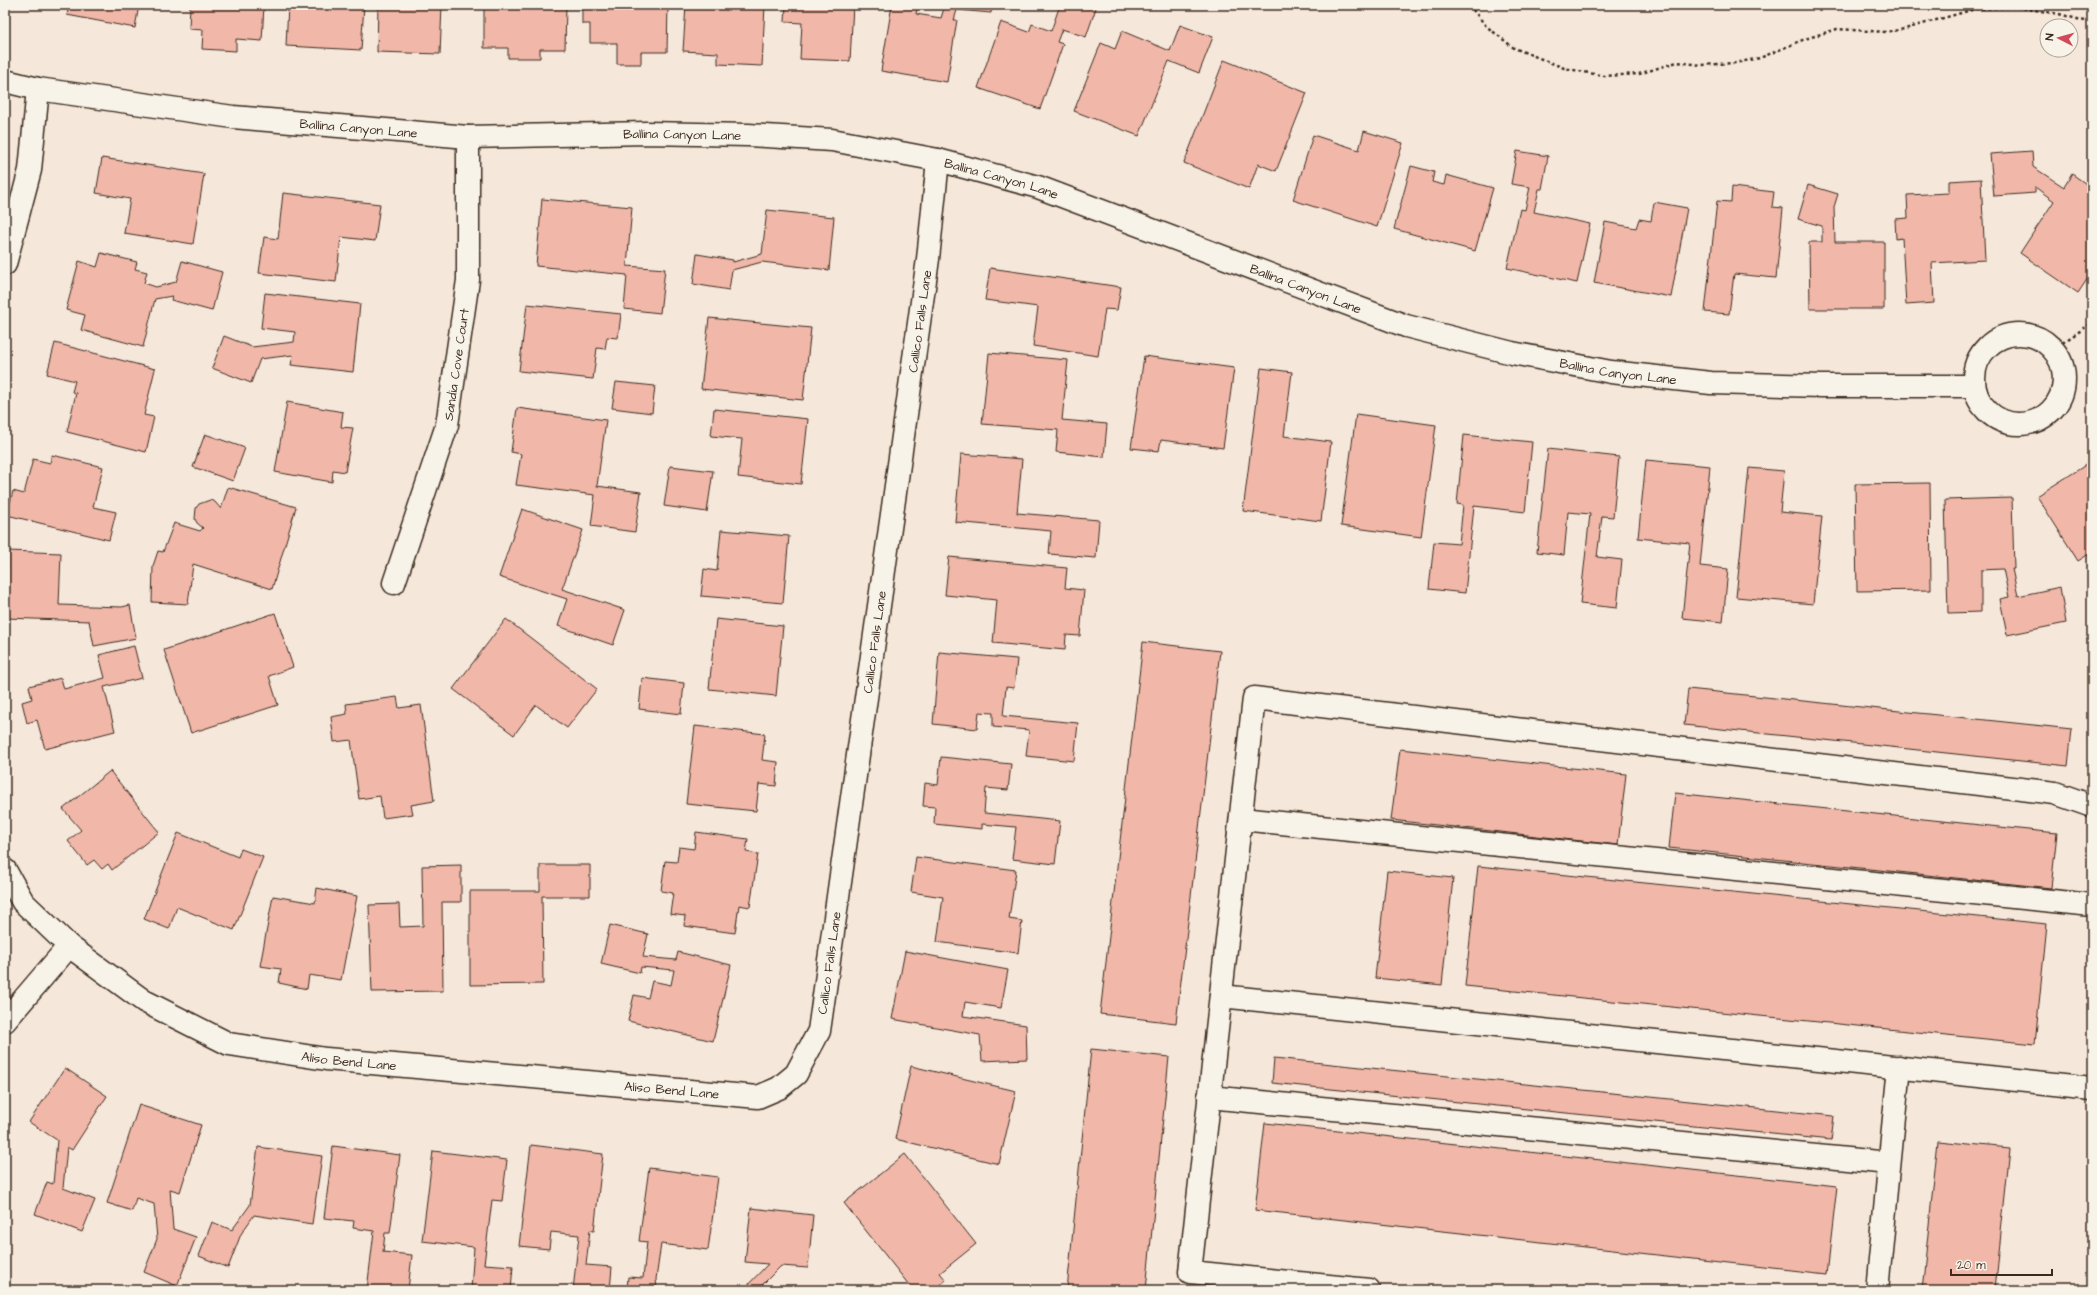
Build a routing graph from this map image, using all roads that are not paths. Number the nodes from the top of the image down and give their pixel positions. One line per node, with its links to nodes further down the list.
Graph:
1 (5, 81): 2 (street, Ballina Canyon Lane)
2 (38, 89): 3 (street, Ballina Canyon Lane); 5 (street)
3 (468, 138): 4 (street, Ballina Canyon Lane); 7 (street, Sandia Cove Court)
4 (938, 160): 6 (street, Ballina Canyon Lane); 17 (street, Callico Falls Lane)
5 (5, 264)
6 (1974, 386): 6 (street)
7 (394, 583)
8 (2092, 806): 9 (street)
9 (1241, 819): 11 (street); 13 (street)
10 (5, 870): 12 (street, Aliso Bend Lane)
11 (2092, 906)
12 (69, 946): 14 (street); 17 (street, Aliso Bend Lane)
13 (1221, 996): 15 (street); 18 (street)
14 (5, 1021)
15 (1899, 1067): 16 (street); 19 (street)
16 (2092, 1088)
17 (758, 1096)
18 (1209, 1097): 19 (street); 20 (street)
19 (1889, 1163): 21 (street)
20 (1369, 1290)
21 (1877, 1290)

